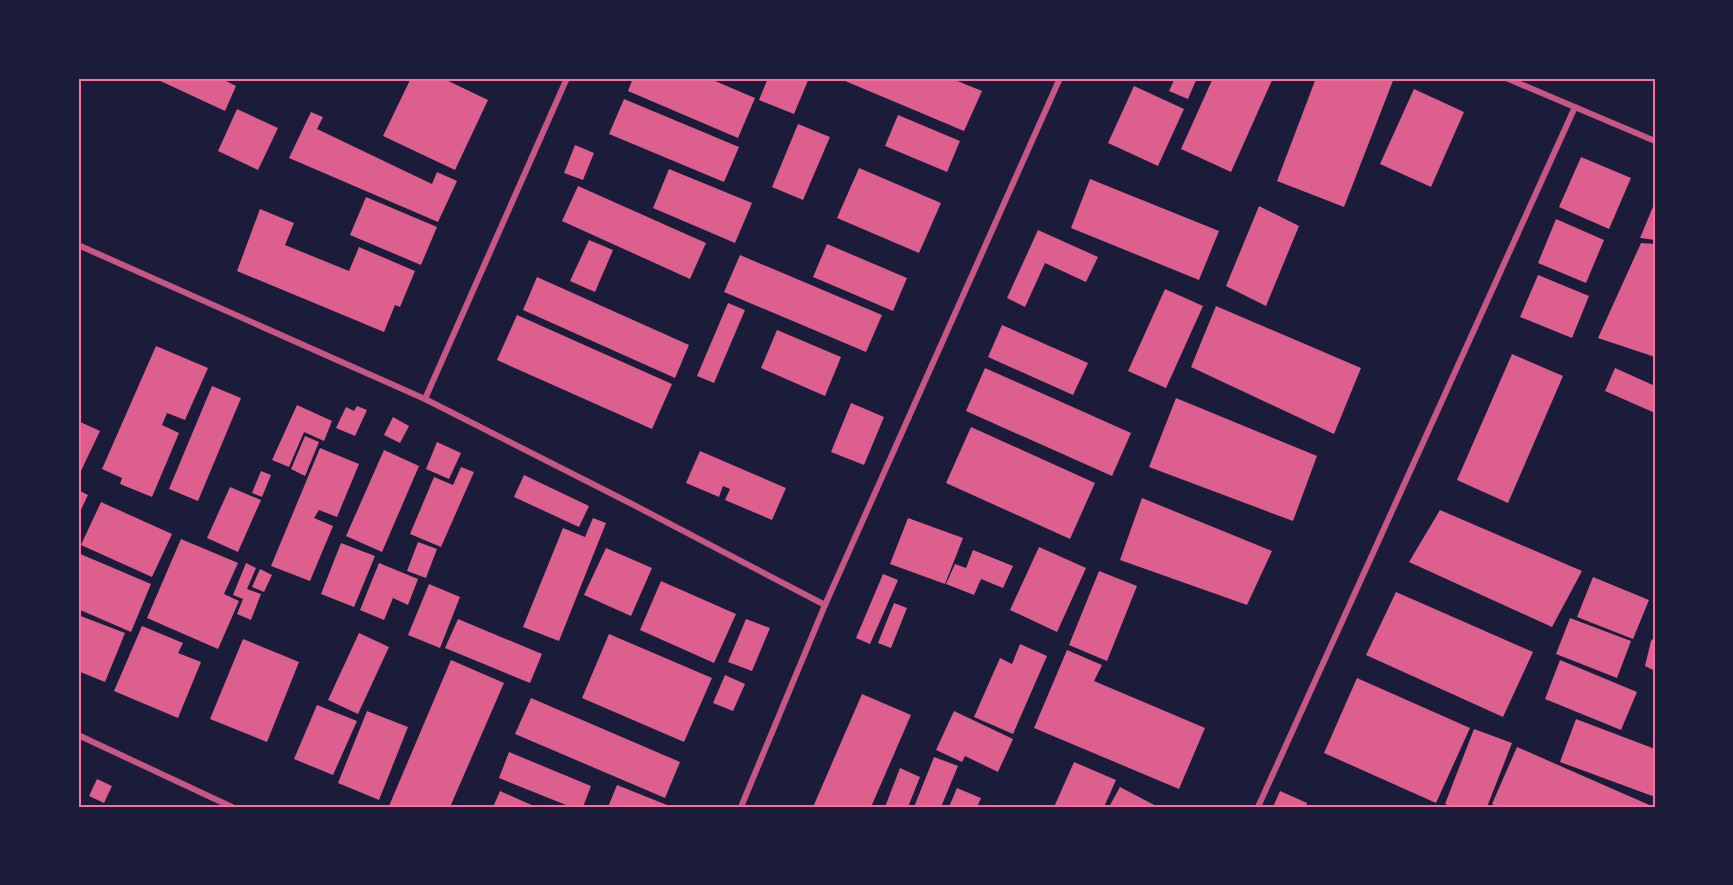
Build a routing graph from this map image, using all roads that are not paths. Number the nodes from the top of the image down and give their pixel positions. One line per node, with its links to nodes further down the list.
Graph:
1 (567, 78): 7 (street)
2 (1060, 78): 8 (street)
3 (1506, 78): 4 (street)
4 (1575, 107): 5 (street); 12 (street)
5 (1655, 141)
6 (78, 245): 7 (street)
7 (424, 399): 8 (street)
8 (825, 605): 11 (street)
9 (78, 735): 10 (street)
10 (232, 807)
11 (741, 807)
12 (1258, 807)

